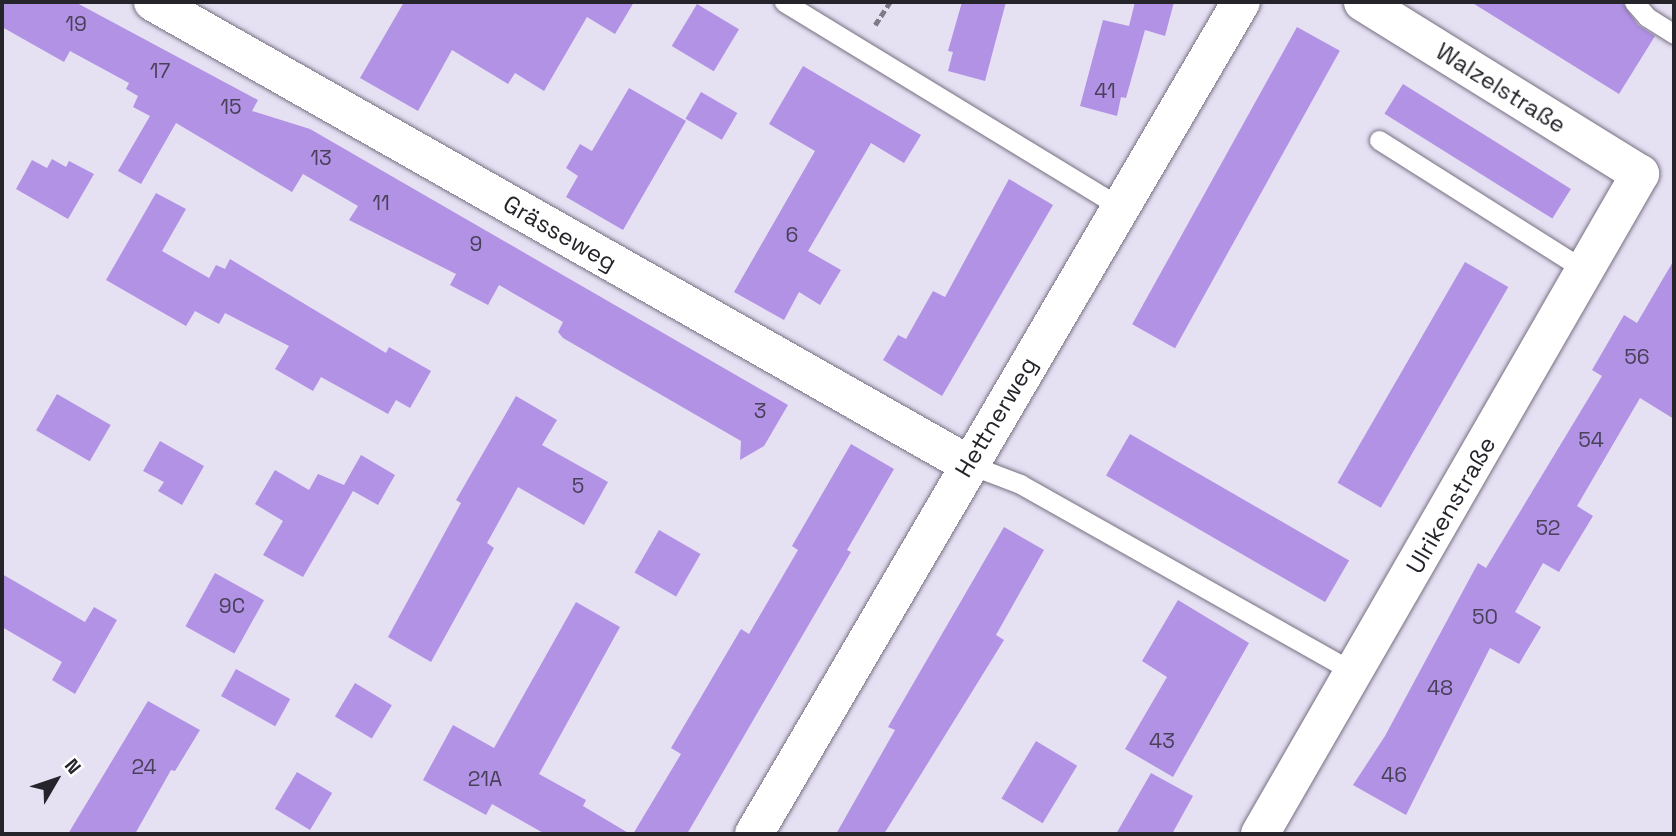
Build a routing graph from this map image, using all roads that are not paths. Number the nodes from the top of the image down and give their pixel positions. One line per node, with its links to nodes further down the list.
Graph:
1 (153, 2): 11 (street, Grässeweg)
2 (784, 2): 9 (lane)
3 (1241, 2): 9 (street, Hettnerweg)
4 (1363, 2): 8 (street, Walzelstraße)
5 (1634, 2): 6 (lane)
6 (1674, 33)
7 (1379, 140): 10 (lane)
8 (1640, 174): 10 (street, Ulrikenstraße)
9 (1120, 207): 11 (street, Hettnerweg)
10 (1585, 270): 12 (street, Ulrikenstraße)
11 (968, 464): 12 (lane); 13 (street, Hettnerweg)
12 (1356, 673): 14 (street, Ulrikenstraße)
13 (754, 834)
14 (1260, 834)

